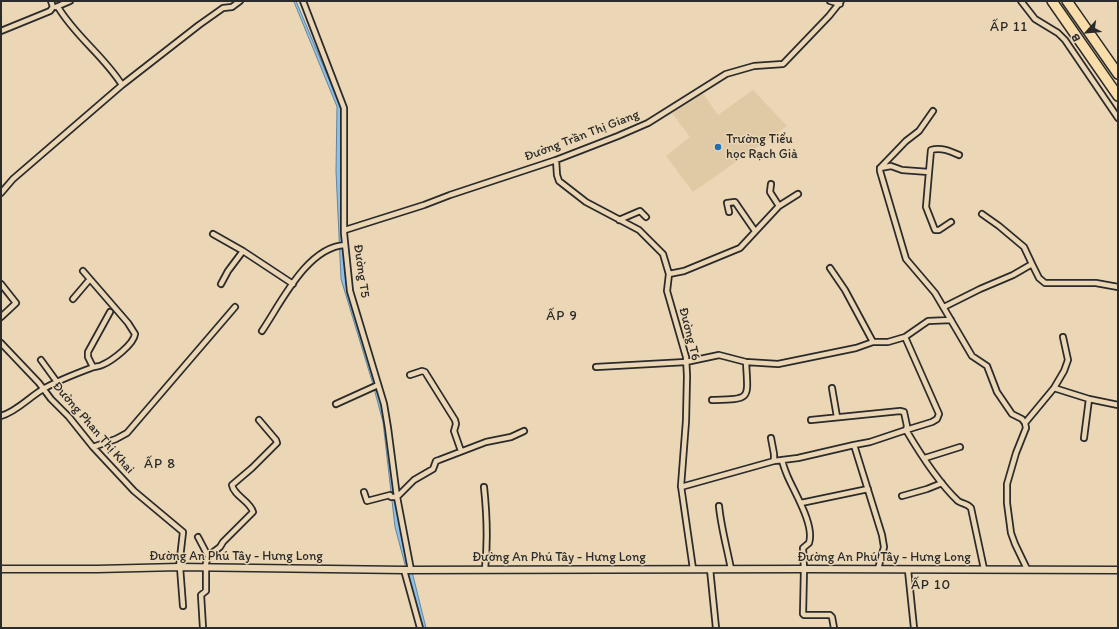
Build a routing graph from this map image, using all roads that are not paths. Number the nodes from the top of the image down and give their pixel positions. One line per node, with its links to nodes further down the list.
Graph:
1 (51, 1): 10 (street)
2 (70, 1): 10 (street)
3 (240, 1): 13 (street)
4 (303, 1): 30 (street, Đường T5)
5 (830, 1): 9 (street)
6 (1021, 1): 16 (street)
7 (1052, 1): 14 (highway)
8 (1068, 1): 12 (highway)
9 (840, 3): 18 (street, Đường Trần Thị Giang)
10 (55, 7): 11 (street); 13 (street)
11 (1, 31)
12 (1118, 74)
13 (122, 85): 22 (street)
14 (1118, 96)
15 (933, 111): 19 (street)
16 (1118, 118)
17 (959, 155): 20 (street)
18 (556, 160): 28 (street, Đường T6); 30 (street, Đường Trần Thị Giang)
19 (880, 168): 20 (street); 46 (street)
20 (929, 172): 29 (street)
21 (771, 184): 24 (street)
22 (1, 194)
23 (798, 194): 24 (street)
24 (779, 206): 31 (street)
25 (729, 212): 31 (street)
26 (982, 214): 35 (street)
27 (646, 217): 28 (street)
28 (619, 220): 38 (street, Đường T6)
29 (951, 222)
30 (345, 230): 33 (street, Đường T5)
31 (755, 231): 38 (street)
32 (213, 234): 34 (street)
33 (345, 245): 42 (street); 62 (street, Đường T5)
34 (243, 251): 41 (street); 42 (street)
35 (1032, 264): 43 (street); 46 (street)
36 (830, 268): 53 (street)
37 (83, 271): 39 (street)
38 (669, 274): 56 (street, Đường T6)
39 (90, 279): 44 (street); 58 (street)
40 (1, 284): 48 (street)
41 (221, 284)
42 (292, 284): 50 (street)
43 (1118, 287)
44 (73, 299)
45 (235, 307): 80 (street)
46 (944, 307): 49 (street)
47 (110, 312): 58 (street)
48 (1, 317)
49 (951, 320): 51 (street); 74 (street)
50 (262, 331)
51 (905, 337): 53 (street); 75 (street)
52 (1063, 337): 64 (street)
53 (874, 342): 57 (street)
54 (1, 343): 65 (street, Đường Phan Thị Khai)
55 (41, 360): 61 (street)
56 (686, 362): 57 (street); 59 (street); 88 (street, Đường T6)
57 (746, 362): 67 (street)
58 (93, 367): 61 (street)
59 (596, 367)
60 (410, 375): 82 (street)
61 (57, 382): 65 (street)
62 (378, 385): 68 (street); 92 (street, Đường T5)
63 (832, 388): 71 (street)
64 (1054, 388): 66 (street); 74 (street)
65 (43, 389): 70 (street); 80 (street, Đường Phan Thị Khai)
66 (1089, 398): 69 (street); 78 (street)
67 (712, 400)
68 (336, 404)
69 (1118, 405)
70 (1, 416)
71 (837, 417): 73 (street); 75 (street)
72 (259, 420): 96 (street)
73 (811, 420)
74 (1025, 423): 107 (street)
75 (906, 430): 79 (street); 83 (street)
76 (524, 431): 82 (street)
77 (771, 438): 85 (street)
78 (1084, 438)
79 (854, 445): 84 (street); 89 (street)
80 (93, 447): 97 (street, Đường Phan Thị Khai)
81 (960, 447): 83 (street)
82 (461, 451): 92 (street)
83 (925, 458): 86 (street)
84 (782, 460): 85 (street); 93 (street)
85 (774, 462): 88 (street)
86 (942, 483): 91 (street); 106 (street)
87 (484, 487): 100 (street)
88 (681, 488): 101 (street, Đường T6)
89 (868, 489): 93 (street); 105 (street)
90 (364, 492): 92 (street)
91 (902, 496)
92 (394, 497): 108 (street, Đường T5)
93 (801, 503): 104 (street)
94 (718, 506): 103 (street)
95 (198, 537): 96 (street)
96 (208, 556): 98 (street)
97 (180, 567): 98 (street, Đường An Phú Tây - Hưng Long); 99 (street, Đường An Phú Tây - Hưng Long); 111 (street)
98 (206, 567): 108 (street, Đường An Phú Tây - Hưng Long); 112 (street)
99 (1, 569)
100 (485, 569): 101 (street, Đường An Phú Tây - Hưng Long); 108 (street, Đường An Phú Tây - Hưng Long)
101 (693, 569): 102 (street, Đường An Phú Tây - Hưng Long)
102 (710, 569): 103 (street, Đường An Phú Tây - Hưng Long); 114 (street)
103 (731, 569): 104 (street, Đường An Phú Tây - Hưng Long)
104 (804, 569): 105 (street, Đường An Phú Tây - Hưng Long); 115 (street)
105 (878, 569): 109 (street, Đường An Phú Tây - Hưng Long)
106 (984, 569): 107 (street, Đường An Phú Tây - Hưng Long); 109 (street, Đường An Phú Tây - Hưng Long)
107 (1027, 569): 110 (street, Đường An Phú Tây - Hưng Long)
108 (407, 570): 113 (street, Đường T5)
109 (908, 570): 116 (street)
110 (1118, 570)
111 (183, 606)
112 (203, 628)
113 (420, 628)
114 (716, 628)
115 (834, 628)
116 (914, 628)

